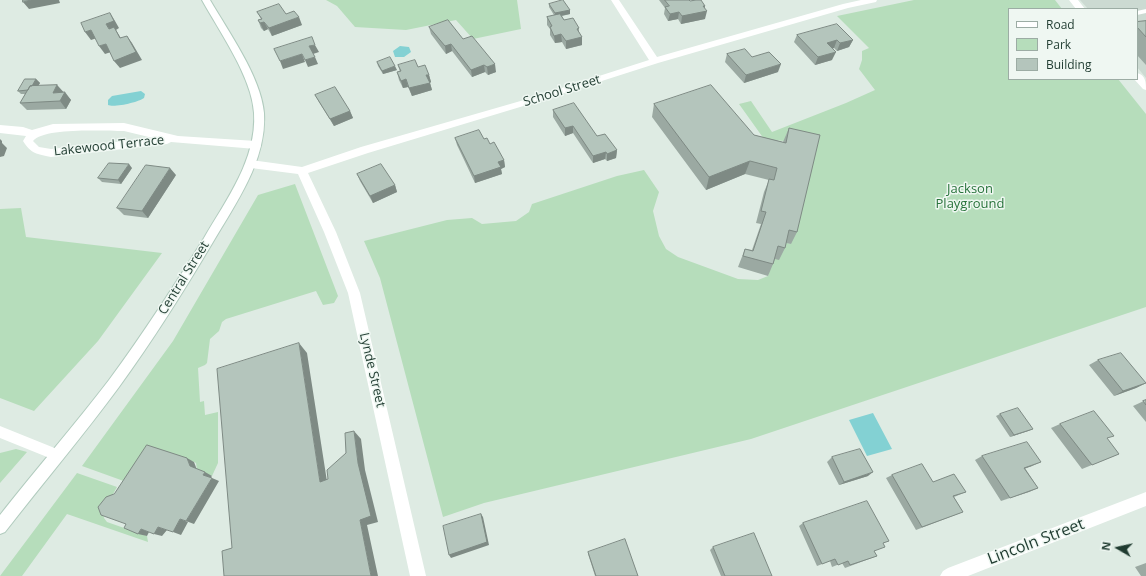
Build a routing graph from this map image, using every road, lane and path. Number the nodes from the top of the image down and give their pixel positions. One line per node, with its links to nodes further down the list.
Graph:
1 (206, 0): 14 (street, Central Street)
2 (615, 0): 6 (street)
3 (873, 0): 6 (street, School Street)
4 (1073, 0): 5 (street)
5 (1080, 8)
6 (655, 61): 16 (street, School Street)
7 (1138, 77): 8 (street)
8 (1146, 87)
9 (0, 128): 11 (street, Lakewood Terrace)
10 (140, 130): 11 (street, Lakewood Terrace); 12 (street, Lakewood Terrace); 13 (street)
11 (33, 134): 13 (street, Lakewood Terrace)
12 (178, 140): 13 (street, Lakewood Terrace); 14 (street, Lakewood Terrace)
13 (139, 142)
14 (256, 144): 15 (street, Central Street)
15 (251, 164): 16 (street, School Street); 18 (street, Central Street)
16 (302, 171): 21 (street, Lynde Street)
17 (0, 432): 18 (lane)
18 (57, 455): 20 (street, Central Street)
19 (1146, 499): 22 (street, Lincoln Street)
20 (0, 528)
21 (418, 576)
22 (948, 576)

